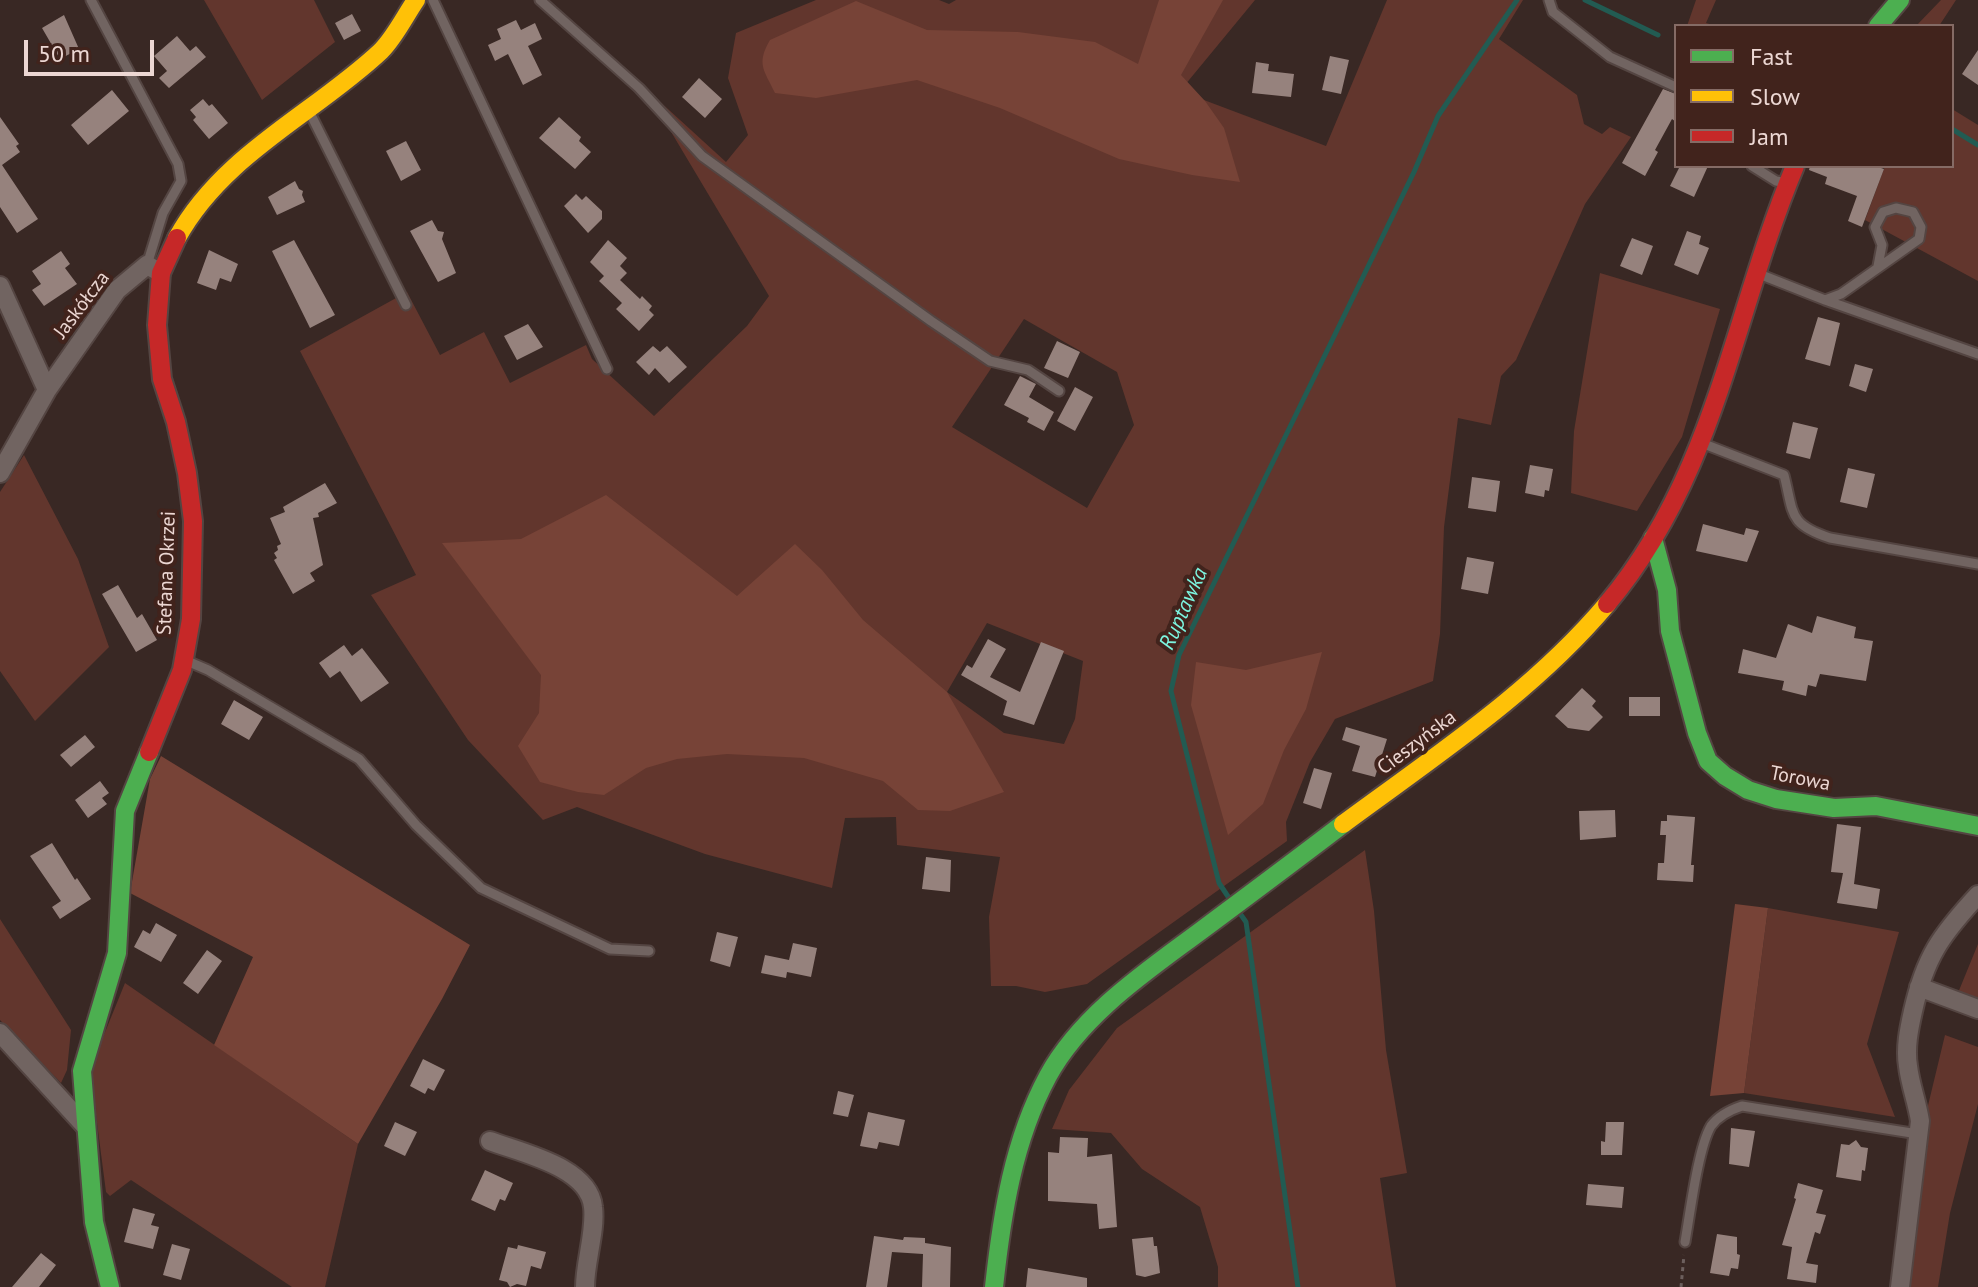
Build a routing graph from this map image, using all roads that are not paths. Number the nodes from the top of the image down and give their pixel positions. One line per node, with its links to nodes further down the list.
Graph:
1 (91, 0): 13 (lane)
2 (416, 0): 9 (street, Stefana Okrzei)
3 (433, 0): 19 (lane)
4 (540, 0): 21 (lane)
5 (1549, 0): 8 (lane)
6 (1900, 0): 7 (street)
7 (1880, 24)
8 (1674, 86)
9 (308, 109): 13 (street, Stefana Okrzei); 17 (lane)
10 (1755, 168): 11 (lane)
11 (1791, 174): 14 (street, Cieszyńska)
12 (1878, 266): 12 (lane); 16 (lane)
13 (154, 269): 20 (street, Jaskółcza); 26 (street, Stefana Okrzei)
14 (1756, 273): 16 (lane); 22 (street, Cieszyńska)
15 (0, 286): 20 (street, Jaskółcza)
16 (1825, 300): 18 (lane)
17 (406, 305)
18 (1978, 354)
19 (607, 369)
20 (47, 390): 23 (street, Jaskółcza)
21 (1059, 391)
22 (1701, 443): 24 (street, Cieszyńska); 25 (lane)
23 (0, 473)
24 (1653, 538): 27 (street, Torowa); 39 (street, Cieszyńska)
25 (1978, 564)
26 (184, 660): 29 (lane); 33 (street, Stefana Okrzei)
27 (1978, 826)
28 (1978, 895): 30 (street)
29 (649, 951)
30 (1919, 987): 31 (street); 34 (street)
31 (1978, 1009)
32 (0, 1033): 33 (street)
33 (86, 1127): 37 (street, Stefana Okrzei)
34 (1918, 1134): 36 (lane); 40 (street)
35 (490, 1141): 38 (street)
36 (1685, 1242)
37 (110, 1287)
38 (585, 1287)
39 (994, 1287)
40 (1900, 1287)

